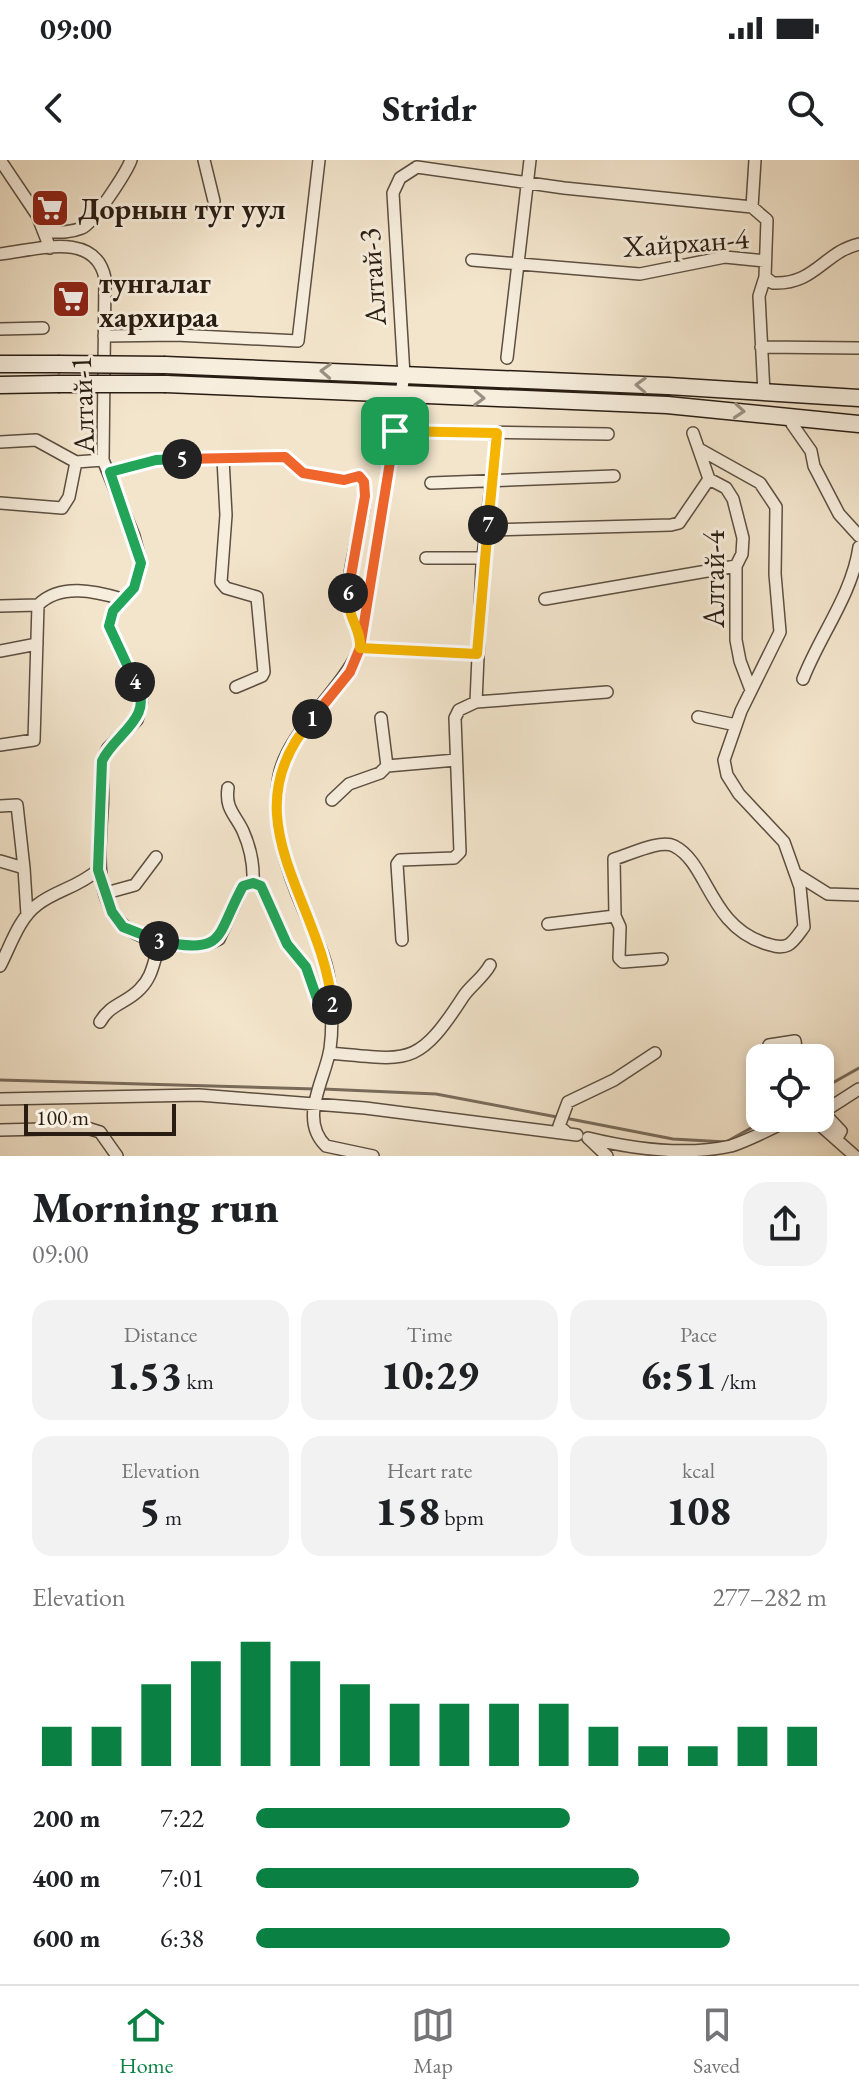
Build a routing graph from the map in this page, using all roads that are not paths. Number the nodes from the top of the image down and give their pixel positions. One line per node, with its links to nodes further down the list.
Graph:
1 (0, 160): 11 (street)
2 (131, 160): 11 (street)
3 (204, 160): 9 (street)
4 (319, 160): 21 (street, Алтай-3)
5 (530, 160): 8 (street)
6 (755, 160): 10 (street)
7 (419, 164): 8 (street, Хайрхан-4); 26 (street, Алтай-3)
8 (529, 180): 10 (street, Хайрхан-4); 17 (street)
9 (214, 201)
10 (752, 207): 16 (street, Хайрхан-4)
11 (44, 232): 13 (street)
12 (859, 244): 18 (street)
13 (50, 248): 14 (street); 21 (street)
14 (0, 254)
15 (472, 260): 17 (street, Хайрхан-4)
16 (765, 261): 17 (street, Хайрхан-4); 18 (street)
17 (518, 265): 24 (street)
18 (765, 277): 22 (street)
19 (43, 328): 20 (street)
20 (0, 329)
21 (104, 336): 40 (street, Алтай-1)
22 (761, 347): 23 (street); 28 (street)
23 (859, 348)
24 (507, 358)
25 (0, 364): 26 (main road, one-way to 25, bridge)
26 (404, 375): 28 (main road, one-way to 26); 29 (street, Алтай-3)
27 (0, 385): 29 (main road, bridge)
28 (764, 393): 30 (main road)
29 (401, 396): 31 (main road, one-way to 31); 33 (street, Алтай-3)
30 (859, 398)
31 (789, 419): 32 (main road); 49 (street)
32 (859, 423)
33 (395, 431): 34 (street); 58 (street, Алтай-3)
34 (497, 433): 36 (street); 44 (street)
35 (693, 433): 38 (street)
36 (608, 434)
37 (0, 442): 41 (street)
38 (701, 450): 45 (street); 64 (street)
39 (223, 459): 42 (street, Алтай-1); 58 (street, Алтай-1); 63 (street)
40 (103, 460): 41 (street); 42 (street, Алтай-1)
41 (76, 462): 47 (street)
42 (110, 472): 54 (street, Алтай-1)
43 (614, 476): 44 (street)
44 (490, 479): 46 (street); 48 (street)
45 (709, 479): 48 (street); 53 (street, Алтай-4)
46 (431, 483)
47 (0, 503)
48 (488, 530): 52 (street)
49 (859, 536)
50 (859, 547): 62 (street)
51 (426, 558): 52 (street)
52 (483, 558): 61 (street)
53 (736, 566): 55 (street); 64 (street, Алтай-4)
54 (122, 599): 56 (street); 79 (street, Алтай-1)
55 (545, 599)
56 (38, 605): 57 (street); 59 (street)
57 (0, 606)
58 (361, 642): 61 (street); 92 (street, Алтай-3)
59 (37, 644): 60 (street); 70 (street)
60 (0, 651)
61 (477, 654): 66 (street)
62 (803, 679)
63 (236, 687)
64 (751, 690): 69 (street)
65 (607, 692): 66 (street)
66 (476, 702): 71 (street)
67 (698, 717): 69 (street)
68 (381, 718): 72 (street)
69 (736, 725): 80 (street)
70 (0, 745)
71 (456, 760): 72 (street); 87 (street)
72 (387, 766): 74 (street)
73 (228, 788): 81 (street)
74 (332, 800)
75 (0, 806): 78 (street)
76 (156, 857): 82 (street)
77 (0, 861): 78 (street)
78 (24, 868): 84 (street)
79 (98, 870): 82 (street, Алтай-1); 84 (street)
80 (796, 874): 83 (street); 85 (street)
81 (253, 883): 88 (street, Алтай-1); 92 (street)
82 (106, 893): 88 (street, Алтай-1)
83 (859, 895)
84 (27, 915): 91 (street)
85 (615, 916): 86 (street); 89 (street)
86 (548, 924)
87 (402, 940)
88 (161, 942): 93 (street)
89 (662, 959)
90 (490, 965): 96 (street)
91 (0, 966)
92 (333, 1017): 96 (street, Алтай-3)
93 (100, 1022)
94 (776, 1044): 95 (street)
95 (795, 1044)
96 (329, 1053): 100 (street, Алтай-3)
97 (655, 1053): 104 (street)
98 (859, 1089): 105 (street)
99 (0, 1099): 100 (street)
100 (315, 1104): 104 (street); 107 (street)
101 (0, 1130): 106 (street)
102 (762, 1132): 104 (street)
103 (830, 1132): 105 (street)
104 (582, 1136): 108 (street)
105 (837, 1138): 109 (street)
106 (117, 1156)
107 (373, 1156)
108 (607, 1156)
109 (855, 1156)

